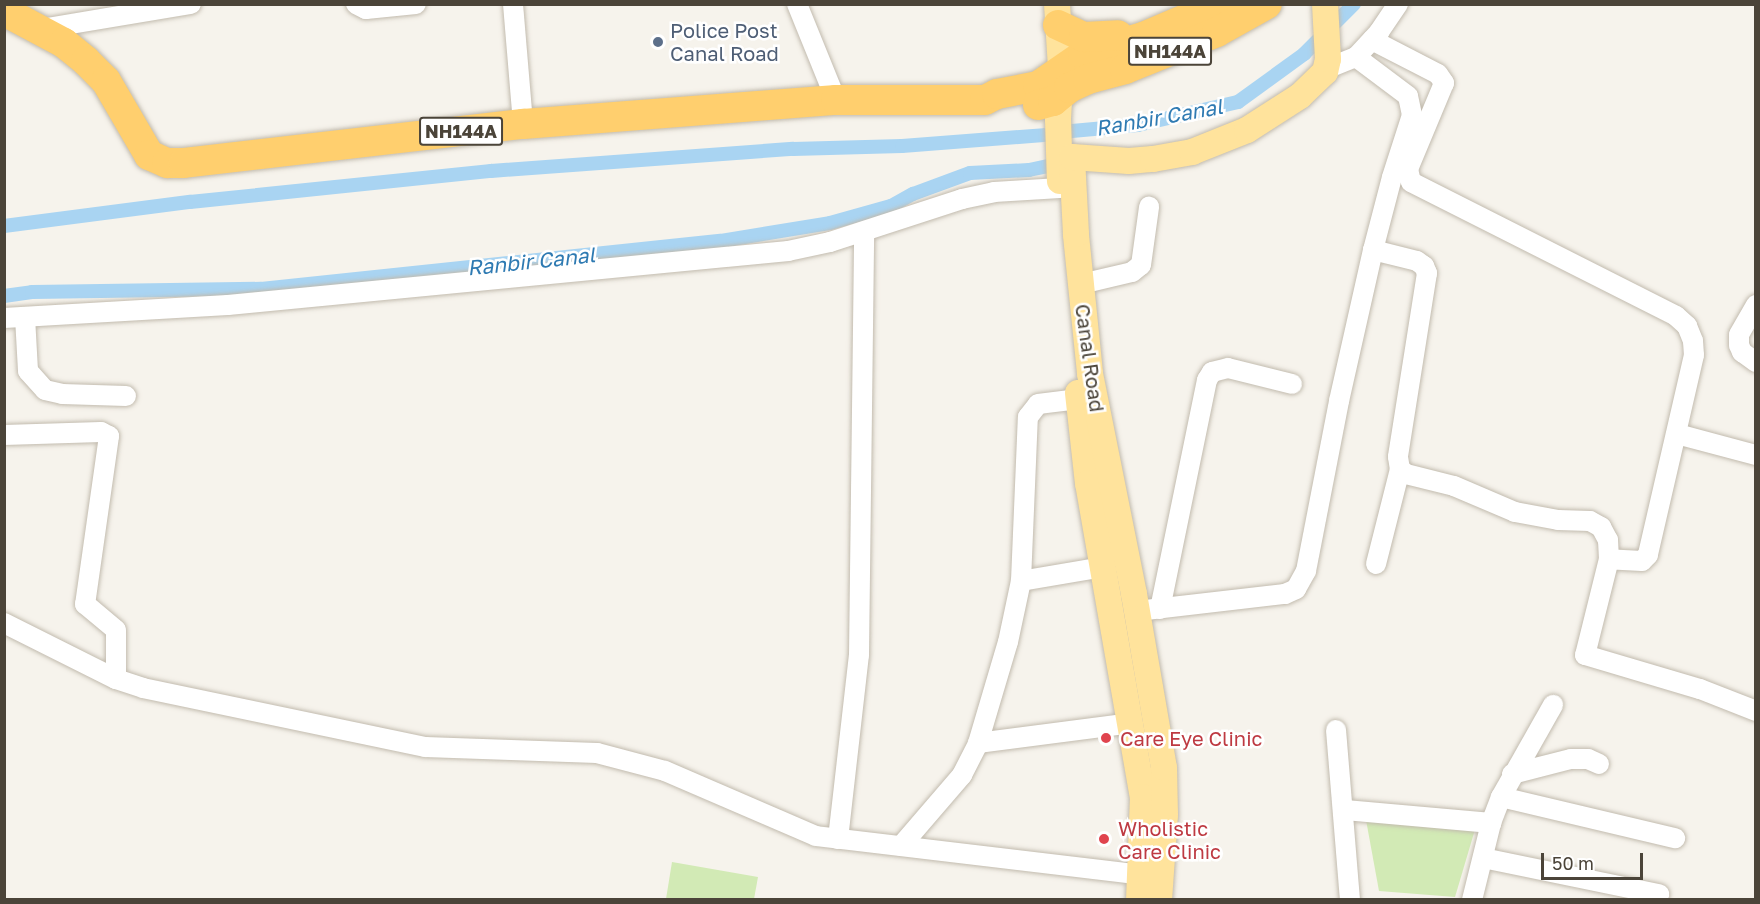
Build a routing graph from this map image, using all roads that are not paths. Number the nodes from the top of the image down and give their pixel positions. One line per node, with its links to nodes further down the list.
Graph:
1 (191, 4): 12 (street)
2 (356, 4): 3 (street)
3 (416, 4)
4 (513, 4): 19 (street)
5 (797, 4): 18 (street)
6 (1221, 4): 13 (highway, NH144A)
7 (1267, 4): 17 (highway, NH144A)
8 (1398, 4): 14 (street)
9 (1325, 5): 16 (main road)
10 (4, 11): 12 (highway, NH144A)
11 (1057, 15): 13 (highway); 17 (main road, Canal Road)
12 (41, 29): 19 (highway, NH144A)
13 (1147, 36): 17 (highway, NH144A)
14 (1372, 40): 15 (street); 32 (street)
15 (1356, 57): 16 (street); 23 (street)
16 (1327, 60): 24 (main road, Canal Road)
17 (1063, 84): 18 (highway, NH144A); 20 (main road, Canal Road)
18 (836, 100): 19 (highway, NH144A)
19 (523, 124)
20 (1060, 188): 22 (street); 31 (main road, Canal Road)
21 (1149, 207): 24 (street)
22 (864, 232): 26 (street); 54 (street)
23 (1373, 250): 35 (street); 40 (street)
24 (1081, 284): 40 (main road, Canal Road)
25 (1755, 305): 28 (street)
26 (25, 317): 27 (street); 30 (street)
27 (4, 318)
28 (1755, 362)
29 (1293, 384): 40 (street)
30 (126, 396)
31 (1079, 399): 38 (main road, Canal Road); 39 (street)
32 (1677, 434): 34 (street); 36 (street)
33 (4, 435): 42 (street)
34 (1755, 455)
35 (1400, 469): 36 (street); 37 (street)
36 (1609, 559): 44 (street)
37 (1376, 564)
38 (1103, 567): 39 (street); 45 (main road, Canal Road)
39 (1020, 581): 47 (street)
40 (1149, 610): 59 (main road, Canal Road)
41 (4, 623): 42 (street)
42 (116, 679): 54 (street)
43 (1553, 705): 49 (street)
44 (1755, 711)
45 (1132, 723): 47 (street); 57 (main road, Canal Road)
46 (1336, 730): 51 (street)
47 (978, 743): 55 (street)
48 (1599, 764): 49 (street)
49 (1512, 774): 50 (street)
50 (1501, 797): 52 (street); 53 (street)
51 (1345, 810): 52 (street); 60 (street)
52 (1491, 823): 56 (street)
53 (1675, 838)
54 (838, 839): 55 (street)
55 (901, 846): 57 (street)
56 (1483, 858): 58 (street); 61 (street)
57 (1140, 887)
58 (1659, 894)
59 (1160, 900)
60 (1350, 900)
61 (1472, 900)

